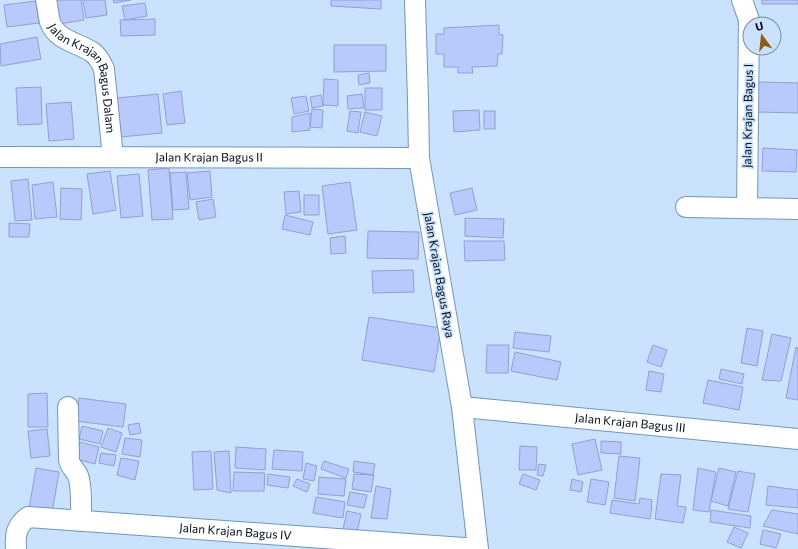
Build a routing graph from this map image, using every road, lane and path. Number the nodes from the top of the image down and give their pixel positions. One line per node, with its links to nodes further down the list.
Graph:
1 (46, 0): 5 (street, Jalan Krajan Bagus Dalam)
2 (415, 0): 6 (street, Jalan Krajan Bagus Raya)
3 (742, 0): 8 (street, Jalan Krajan Bagus I)
4 (0, 157): 5 (street, Jalan Krajan Bagus II)
5 (113, 157): 6 (street, Jalan Krajan Bagus II)
6 (419, 158): 11 (street, Jalan Krajan Bagus Raya)
7 (686, 207): 8 (street)
8 (748, 208): 9 (street)
9 (798, 209)
10 (68, 407): 13 (street)
11 (462, 407): 12 (street, Jalan Krajan Bagus III); 15 (street, Jalan Krajan Bagus Raya)
12 (798, 439)
13 (81, 521): 14 (street, Jalan Krajan Bagus IV); 15 (street, Jalan Krajan Bagus IV)
14 (16, 549)
15 (478, 549)

